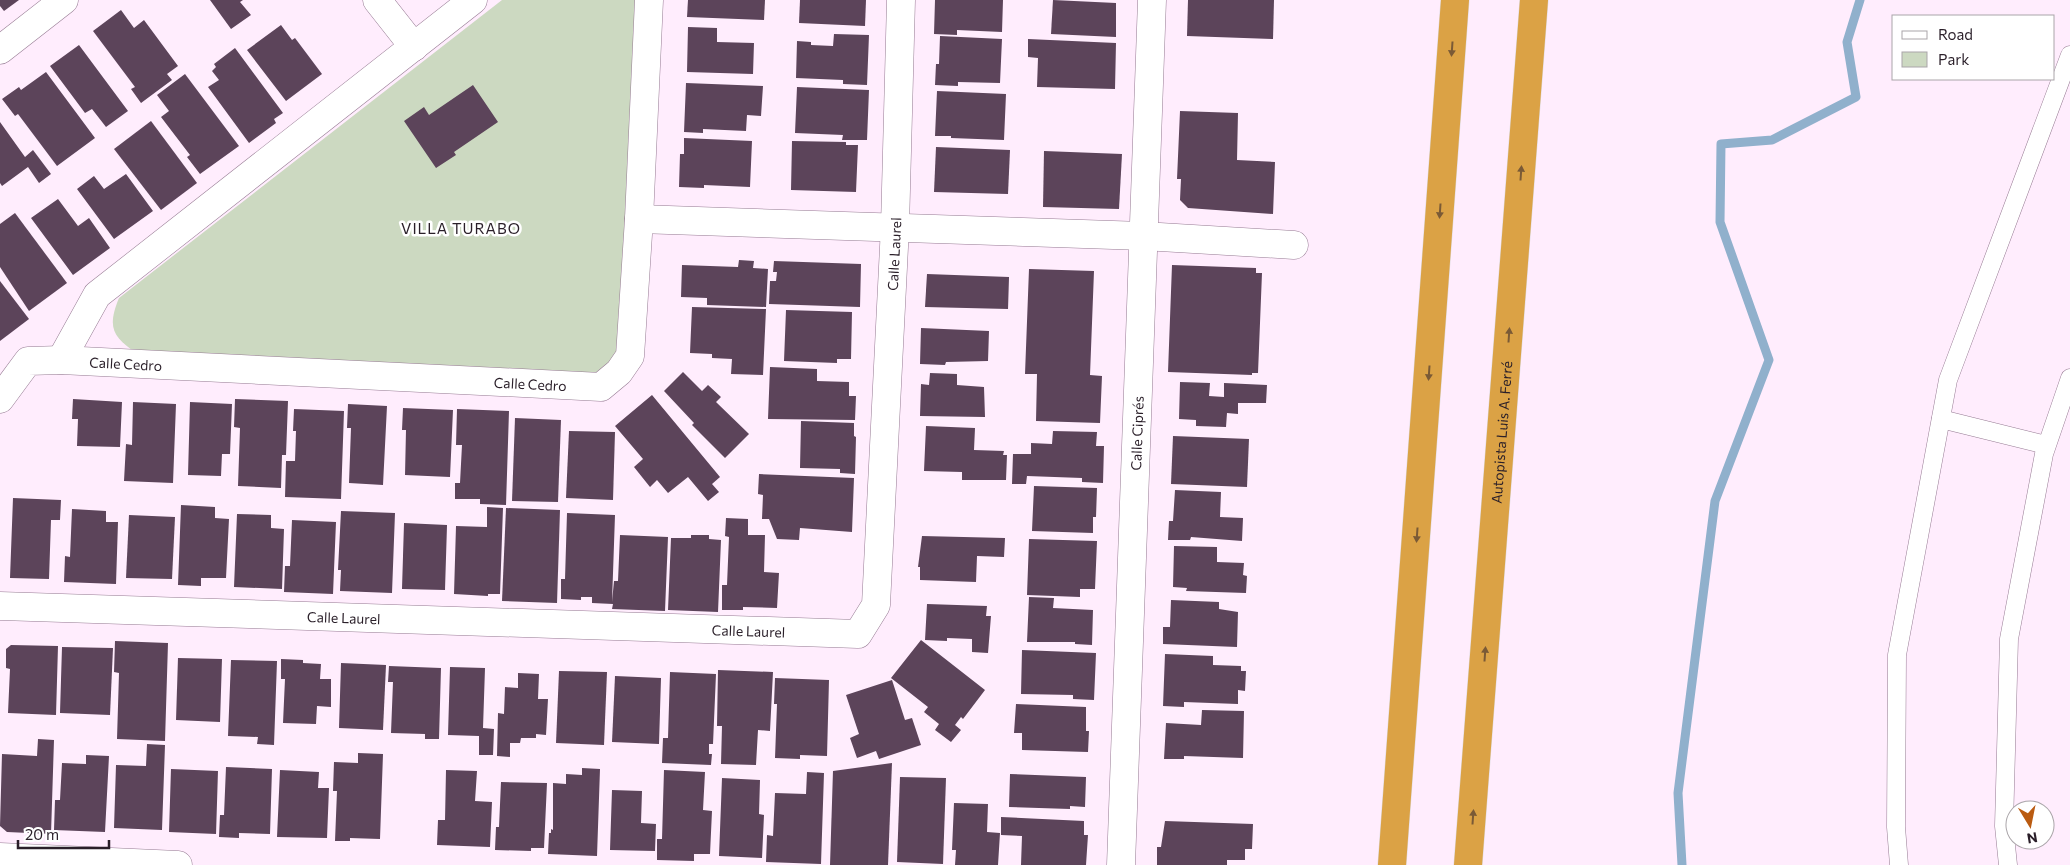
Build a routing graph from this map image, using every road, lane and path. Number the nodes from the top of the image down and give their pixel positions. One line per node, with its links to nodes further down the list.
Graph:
1 (64, 0): 10 (street)
2 (378, 0): 9 (street)
3 (473, 0): 9 (street)
4 (649, 0): 12 (street, Calle Cedro)
5 (901, 0): 13 (street, Calle Laurel)
6 (1152, 0): 14 (street, Calle Ciprés)
7 (1455, 0): 25 (highway, one-way to 25)
8 (1534, 0): 26 (highway, Autopista Luis A. Ferré, one-way to 8)
9 (414, 47): 16 (street)
10 (0, 50)
11 (2070, 55): 19 (lane)
12 (639, 218): 13 (street); 16 (street, Calle Cedro)
13 (895, 227): 14 (street); 21 (street, Calle Laurel)
14 (1143, 236): 15 (street); 24 (street, Calle Ciprés)
15 (1294, 245)
16 (62, 360): 18 (street, Calle Cedro)
17 (2070, 378): 20 (lane)
18 (0, 399)
19 (1941, 419): 20 (lane); 27 (lane)
20 (2046, 445): 28 (lane)
21 (0, 606)
22 (0, 857): 23 (street)
23 (178, 865)
24 (1121, 865)
25 (1392, 865)
26 (1468, 865)
27 (1899, 865)
28 (2008, 865)

